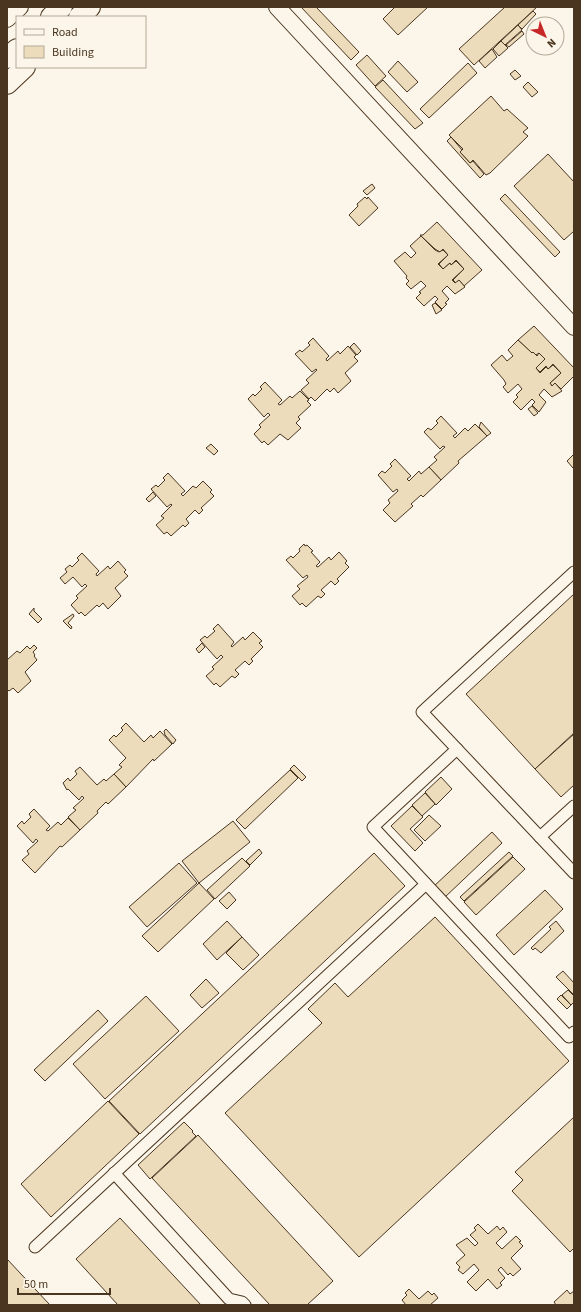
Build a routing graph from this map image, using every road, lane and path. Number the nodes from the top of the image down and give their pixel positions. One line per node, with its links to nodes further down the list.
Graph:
1 (20, 7): 7 (street)
2 (62, 7): 5 (highway)
3 (90, 7): 6 (highway)
4 (277, 7): 12 (street)
5 (52, 16)
6 (80, 16)
7 (7, 19)
8 (16, 50): 9 (highway)
9 (7, 58)
10 (25, 68): 11 (highway)
11 (7, 84)
12 (574, 327)
13 (574, 572): 14 (street)
14 (457, 749): 16 (street); 18 (street)
15 (574, 806): 16 (street)
16 (540, 837): 17 (street)
17 (574, 874)
18 (426, 884): 19 (street); 20 (street)
19 (574, 1032)
20 (114, 1173): 21 (street); 22 (street)
21 (35, 1246)
22 (245, 1305)

